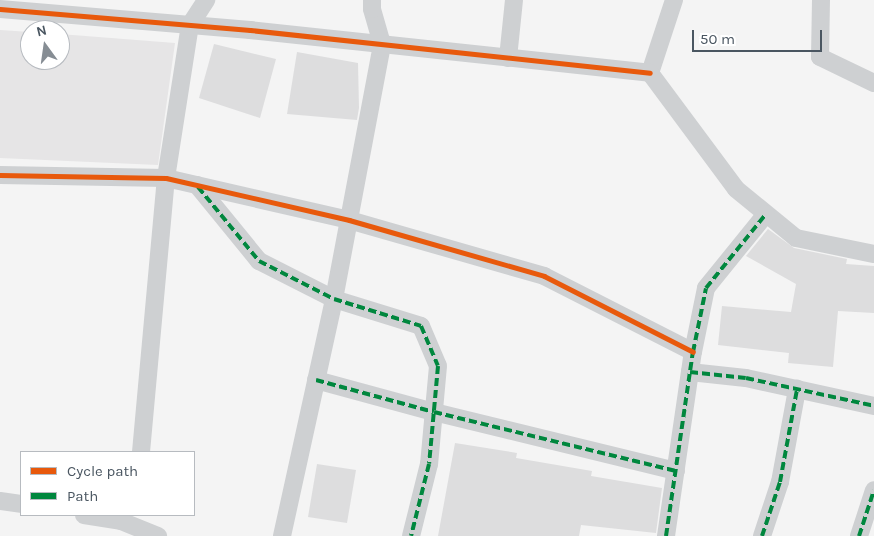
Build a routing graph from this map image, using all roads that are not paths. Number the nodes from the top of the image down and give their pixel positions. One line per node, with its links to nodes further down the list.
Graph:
1 (206, 0): 7 (street)
2 (372, 0): 8 (street)
3 (514, 0): 9 (street)
4 (674, 0): 10 (street)
5 (821, 0): 11 (street)
6 (0, 9): 7 (street)
7 (190, 25): 8 (street); 13 (street)
8 (382, 44): 9 (street); 16 (street)
9 (508, 58): 10 (street)
10 (650, 73): 15 (street)
11 (874, 83)
12 (0, 175): 13 (street)
13 (166, 178): 14 (street); 25 (street)
14 (197, 185): 16 (street); 18 (street)
15 (766, 214): 17 (street); 19 (street)
16 (349, 220): 18 (street); 19 (street)
17 (874, 254)
18 (334, 299): 21 (street); 24 (street)
19 (693, 352): 20 (street)
20 (690, 372): 22 (street); 26 (street)
21 (316, 380): 24 (street); 33 (street)
22 (797, 389): 23 (street); 36 (street)
23 (874, 406)
24 (434, 412): 26 (street); 34 (street)
25 (141, 451)
26 (676, 471): 35 (street)
27 (874, 490): 37 (street)
28 (0, 501): 29 (street)
29 (20, 504)
30 (97, 516): 31 (street)
31 (122, 518): 32 (street)
32 (149, 534)
33 (282, 536)
34 (412, 536)
35 (666, 536)
36 (762, 536)
37 (859, 536)

